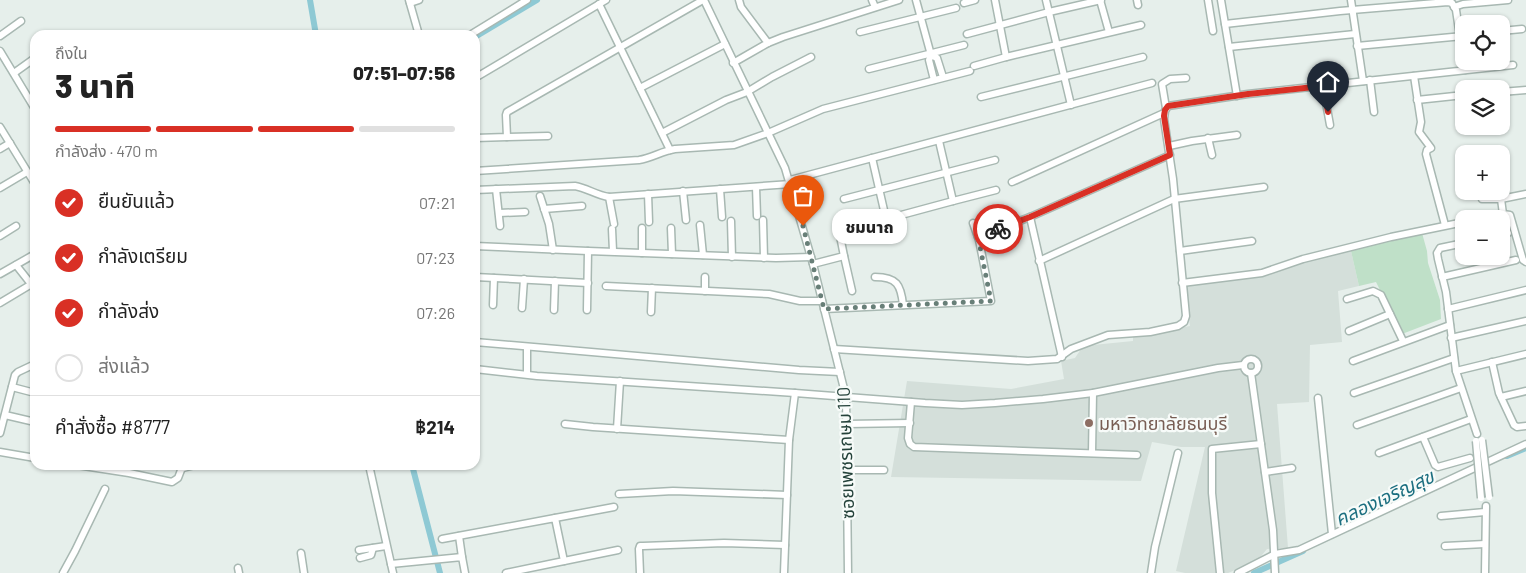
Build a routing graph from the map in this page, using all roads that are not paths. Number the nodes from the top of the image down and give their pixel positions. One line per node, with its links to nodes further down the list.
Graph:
1 (419, 0): 17 (street)
2 (527, 0): 34 (street)
3 (606, 0): 20 (street)
4 (703, 0): 44 (street, ซอยเพชรเกษม 110); 49 (street)
5 (739, 0): 43 (street)
6 (872, 0): 21 (street)
7 (900, 0): 21 (street)
8 (916, 0): 27 (street)
9 (975, 0): 19 (street)
10 (995, 0): 31 (street)
11 (1046, 0): 25 (street)
12 (1100, 0): 25 (street); 38 (street)
13 (1208, 0): 36 (street)
14 (1221, 0): 29 (street)
15 (1351, 0): 24 (street)
16 (1508, 0): 22 (street)
17 (409, 1): 33 (street)
18 (1430, 2): 22 (street); 24 (street)
19 (964, 3)
20 (599, 4): 49 (street); 62 (street)
21 (875, 7): 43 (street)
22 (1454, 7): 26 (street)
23 (956, 8): 27 (street)
24 (1353, 10): 29 (street); 40 (street)
25 (1049, 12): 31 (street); 46 (street)
26 (1456, 15)
27 (921, 17): 37 (street); 51 (street)
28 (21, 21): 41 (street)
29 (1225, 24): 48 (street)
30 (1141, 25): 38 (street)
31 (1000, 26): 39 (street); 53 (street)
32 (1522, 29): 35 (street)
33 (417, 30)
34 (478, 30)
35 (1510, 30)
36 (1213, 31)
37 (860, 32)
38 (1109, 32): 46 (street)
39 (967, 34)
40 (1356, 34): 47 (street); 48 (street)
41 (0, 36)
42 (1455, 37): 47 (street)
43 (768, 43): 56 (street)
44 (725, 44): 56 (street, ซอยเพชรเกษม 110); 72 (street)
45 (964, 45): 51 (street)
46 (1057, 45): 53 (street); 63 (street)
47 (1357, 46): 69 (street)
48 (1229, 47): 76 (street)
49 (621, 48): 72 (street); 90 (street)
50 (0, 51): 61 (street)
51 (931, 54): 59 (street); 65 (street); 67 (street)
52 (811, 57): 75 (street)
53 (1006, 57): 65 (street)
54 (1143, 57): 63 (street)
55 (30, 62): 61 (street)
56 (733, 62): 75 (street, ซอยเพชรเกษม 110)
57 (1510, 65): 58 (street)
58 (1513, 65)
59 (869, 69)
60 (1465, 70): 64 (street)
61 (14, 73): 79 (street)
62 (480, 75)
63 (1063, 75): 78 (street); 81 (street)
64 (1414, 76): 68 (street); 80 (street)
65 (943, 77): 67 (street)
66 (1186, 78): 82 (street)
67 (934, 80): 86 (street)
68 (1370, 80): 69 (street); 83 (street)
69 (1363, 81): 71 (street)
70 (1152, 83): 81 (street)
71 (1323, 86): 76 (street); 84 (street)
72 (640, 88): 87 (street)
73 (1526, 90): 74 (street)
74 (1510, 91)
75 (747, 92): 86 (street, ซอยเพชรเกษม 110); 87 (street)
76 (1237, 96): 82 (street)
77 (1455, 96): 80 (street)
78 (981, 97)
79 (30, 99)
80 (1417, 100): 139 (street)
81 (1071, 105): 93 (street)
82 (1165, 111): 95 (street); 107 (street)
83 (1374, 112)
84 (1330, 126)
85 (0, 127): 94 (street)
86 (768, 132): 97 (street); 106 (street, ซอยเพชรเกษม 110)
87 (662, 133): 97 (street)
88 (1237, 134): 92 (street)
89 (548, 136): 90 (street)
90 (507, 137): 91 (street)
91 (480, 138)
92 (1208, 138): 95 (street); 99 (street)
93 (939, 141): 100 (street); 104 (street)
94 (10, 144): 96 (street); 103 (street)
95 (1169, 146): 98 (street)
96 (0, 149)
97 (670, 150): 102 (street)
98 (1170, 155): 123 (street); 131 (street)
99 (1212, 155)
100 (872, 158): 106 (street); 114 (street)
101 (995, 160): 104 (street)
102 (480, 171)
103 (27, 172): 105 (street); 110 (street)
104 (946, 173): 114 (street); 124 (street)
105 (30, 176)
106 (790, 182): 108 (street); 162 (street, ซอยเพชรเกษม 110)
107 (1012, 182)
108 (756, 187): 112 (street); 161 (street)
109 (1264, 187): 123 (street)
110 (0, 188)
111 (496, 189): 113 (street); 120 (street); 128 (street)
112 (720, 189): 116 (street); 130 (street)
113 (480, 190)
114 (880, 190): 122 (street); 132 (street)
115 (996, 190): 124 (street)
116 (683, 191): 117 (street); 133 (street)
117 (648, 194): 120 (street); 135 (street)
118 (1526, 194): 121 (street)
119 (540, 196): 126 (street)
120 (609, 197): 153 (street)
121 (1510, 197)
122 (844, 199)
123 (1174, 199): 154 (street); 164 (street)
124 (954, 201): 132 (street)
125 (582, 206): 126 (street)
126 (544, 209): 151 (street)
127 (524, 212): 128 (street)
128 (499, 213): 141 (street)
129 (1510, 216): 165 (street)
130 (722, 217)
131 (1030, 217): 147 (street); 164 (street)
132 (886, 219): 144 (street)
133 (686, 220)
134 (731, 221): 160 (street)
135 (649, 222)
136 (973, 223): 147 (street)
137 (1455, 223): 139 (street)
138 (700, 225): 157 (street)
139 (1445, 225): 177 (street)
140 (16, 226): 145 (street)
141 (500, 226)
142 (642, 228): 155 (street)
143 (671, 228): 156 (street)
144 (853, 228)
145 (0, 236)
146 (840, 236): 158 (street)
147 (978, 237): 188 (street)
148 (1252, 241): 154 (street)
149 (1455, 245): 171 (street)
150 (480, 246): 151 (street)
151 (553, 250): 152 (street)
152 (588, 251): 153 (street); 176 (street)
153 (613, 251): 155 (street)
154 (1180, 251): 177 (street)
155 (642, 252): 156 (street)
156 (672, 254): 157 (street)
157 (703, 255): 160 (street)
158 (844, 256): 162 (street); 183 (street)
159 (30, 257): 166 (street)
160 (732, 257): 161 (street)
161 (764, 258): 162 (street)
162 (812, 260): 186 (street, ซอยเพชรเกษม 110)
163 (1516, 260): 171 (street)
164 (1039, 261): 205 (street)
165 (1526, 262)
166 (16, 265): 167 (street); 173 (street)
167 (0, 274)
168 (480, 277): 172 (street)
169 (705, 277): 182 (street)
170 (875, 277): 188 (street)
171 (1442, 277): 190 (street)
172 (494, 278): 174 (street); 187 (street)
173 (30, 280)
174 (524, 280): 175 (street); 189 (street)
175 (555, 281): 176 (street); 192 (street)
176 (588, 282): 193 (street)
177 (1182, 283): 205 (street)
178 (30, 285): 185 (street)
179 (606, 286): 180 (street)
180 (652, 288): 182 (street); 194 (street)
181 (1526, 290): 190 (street)
182 (705, 291): 186 (street)
183 (852, 291)
184 (1346, 298): 195 (street)
185 (1, 301)
186 (822, 301): 191 (street, ซอยเพชรเกษม 110)
187 (493, 305)
188 (903, 305): 191 (street)
189 (522, 308)
190 (1448, 308): 197 (street)
191 (824, 309): 203 (street, ซอยเพชรเกษม 110)
192 (554, 310)
193 (587, 310)
194 (651, 312)
195 (1390, 314): 198 (street); 200 (street)
196 (1526, 321): 199 (street)
197 (1450, 325): 199 (street); 200 (street)
198 (1349, 331)
199 (1452, 338): 206 (street)
200 (1403, 341): 207 (street)
201 (480, 342): 202 (street)
202 (527, 347): 213 (street); 215 (street)
203 (834, 349): 205 (street); 213 (street, ซอยเพชรเกษม 110)
204 (1526, 354): 208 (street)
205 (1062, 357)
206 (1454, 358): 212 (street); 223 (street)
207 (1353, 361)
208 (1492, 362): 212 (street); 225 (street)
209 (1243, 364): 214 (street); 214 (street); 222 (street)
210 (30, 366): 217 (street)
211 (480, 369): 215 (street)
212 (1456, 371): 218 (street)
213 (840, 372): 224 (street, ซอยเพชรเกษม 110)
214 (1250, 373): 241 (street)
215 (526, 374): 216 (street)
216 (620, 381): 221 (street); 236 (street)
217 (12, 387): 220 (street); 228 (street)
218 (1461, 388): 229 (street); 234 (street)
219 (1526, 390): 225 (street)
220 (30, 392)
221 (795, 393): 224 (street); 239 (street)
222 (1093, 393): 227 (street); 244 (street)
223 (1354, 393)
224 (846, 396): 227 (street); 233 (street, ซอยเพชรเกษม 110)
225 (1501, 397): 235 (street)
226 (1318, 398): 264 (street)
227 (911, 402): 231 (street)
228 (5, 415): 230 (street); 237 (street)
229 (1471, 419): 238 (street); 240 (street)
230 (30, 421)
231 (910, 423): 233 (street); 244 (street)
232 (564, 424): 236 (street)
233 (847, 424): 254 (street, ซอยเพชรเกษม 110)
234 (1357, 425)
235 (1526, 426)
236 (617, 429): 239 (street)
237 (0, 433)
238 (1423, 437): 246 (street); 249 (street)
239 (790, 440): 259 (street)
240 (1479, 441): 261 (street, bridge); 261 (street, bridge)
241 (1261, 444): 256 (street); 290 (street)
242 (1526, 444): 264 (street)
243 (0, 452): 248 (street)
244 (1092, 453): 247 (street)
245 (1178, 453): 289 (street)
246 (1379, 453)
247 (1137, 455)
248 (30, 457)
249 (1470, 458)
250 (1292, 468): 256 (street)
251 (110, 470): 252 (street)
252 (181, 470)
253 (370, 470): 269 (street)
254 (847, 470): 255 (street); 288 (street, ซอยเพชรเกษม 110)
255 (884, 470)
256 (1265, 472): 275 (street)
257 (105, 489): 281 (street)
258 (619, 494): 259 (street)
259 (787, 495): 268 (street)
260 (614, 507): 263 (street)
261 (1486, 509): 262 (street); 267 (street)
262 (1441, 516)
263 (555, 518): 265 (street); 278 (street)
264 (1332, 534): 275 (street)
265 (459, 536): 266 (street); 276 (street)
266 (442, 539)
267 (1485, 544): 270 (street); 292 (street)
268 (785, 545): 286 (street); 287 (street)
269 (386, 546): 271 (street); 279 (street)
270 (1445, 546)
271 (373, 548): 272 (street); 277 (street)
272 (359, 550)
273 (618, 550): 278 (street)
274 (301, 553): 282 (street)
275 (1275, 555): 280 (street); 291 (street)
276 (462, 557): 279 (street); 284 (street)
277 (360, 558)
278 (564, 561): 285 (street)
279 (391, 564): 283 (street)
280 (1275, 572)
281 (62, 573)
282 (304, 573)
283 (393, 573)
284 (465, 573)
285 (506, 573)
286 (640, 573)
287 (784, 573)
288 (848, 573)
289 (1151, 573)
290 (1220, 573)
291 (1238, 573)
292 (1485, 573)

